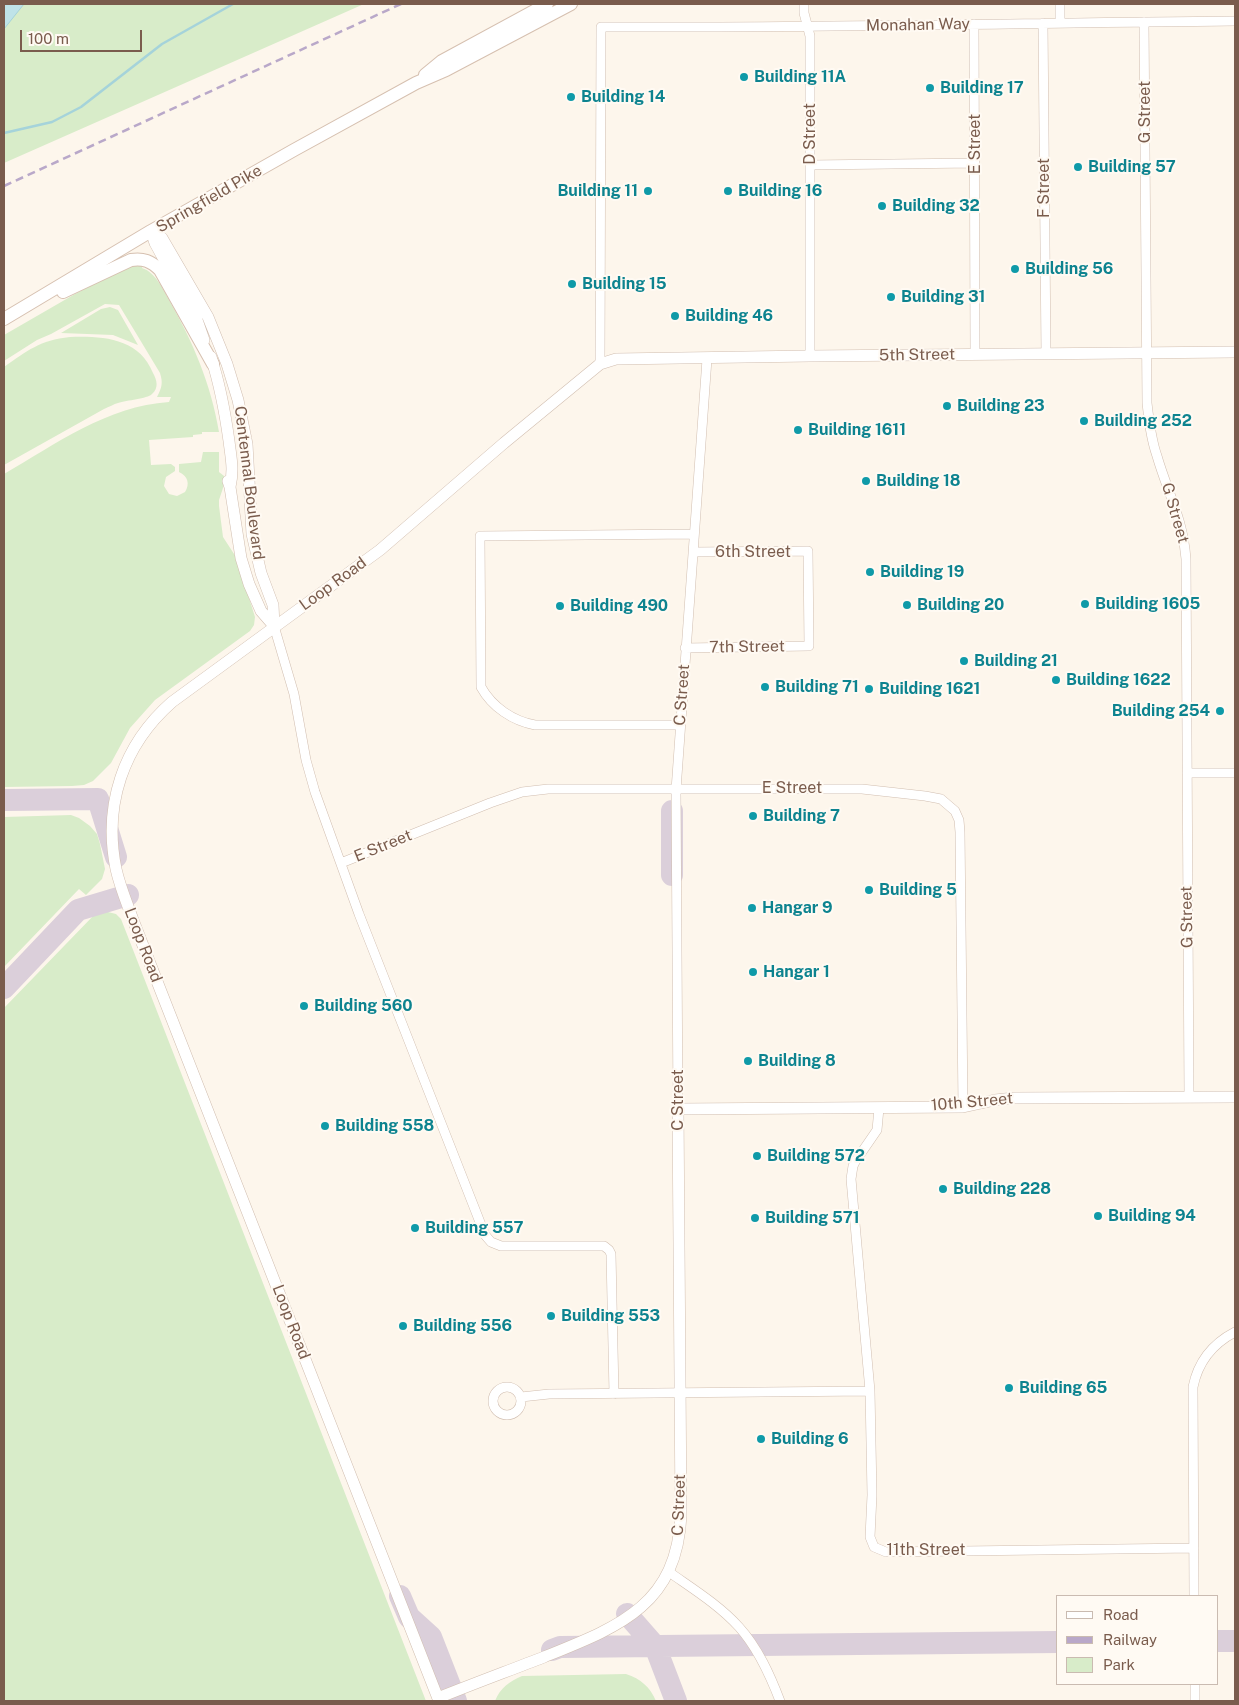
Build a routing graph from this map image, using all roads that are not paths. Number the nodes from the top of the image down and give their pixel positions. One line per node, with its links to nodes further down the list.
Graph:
1 (571, 4): 4 (main road, Springfield Pike)
2 (804, 4): 10 (street, D Street)
3 (1060, 4): 8 (street)
4 (552, 8): 13 (main road, Springfield Pike)
5 (1235, 21): 6 (street, Monahan Way)
6 (1144, 22): 8 (street, Monahan Way); 16 (street, G Street)
7 (1043, 23): 8 (street, Monahan Way); 9 (street, Monahan Way); 18 (street, F Street)
8 (1060, 23)
9 (974, 24): 10 (street, Monahan Way); 11 (street, E Street)
10 (808, 27): 12 (street, D Street); 22 (street, Monahan Way)
11 (975, 163): 12 (street); 17 (street, E Street)
12 (810, 165): 19 (street, D Street)
13 (151, 231): 14 (main road, Springfield Pike); 21 (street, Centennal Boulevard); 25 (street, Centennal Boulevard)
14 (4, 319): 21 (main road)
15 (1235, 352): 16 (street, 5th Street)
16 (1147, 353): 18 (street, 5th Street); 30 (street, G Street)
17 (975, 354): 18 (street, 5th Street); 19 (street, 5th Street)
18 (1046, 354)
19 (810, 356): 20 (street, 5th Street)
20 (707, 358): 22 (street, 5th Street); 23 (street, C Street)
21 (213, 364): 25 (street, Centennal Boulevard)
22 (600, 364): 25 (street, Loop Road)
23 (694, 534): 24 (street, C Street); 28 (street)
24 (693, 552): 26 (street, 6th Street); 27 (street, C Street)
25 (274, 626): 32 (street); 47 (street, Loop Road)
26 (809, 646): 27 (street, 7th Street)
27 (685, 648): 28 (street, C Street)
28 (680, 725): 31 (street, C Street)
29 (1235, 772): 30 (street)
30 (1186, 773): 34 (street, G Street)
31 (676, 790): 32 (street, E Street); 35 (street, E Street); 37 (street, C Street)
32 (341, 863): 41 (street)
33 (1235, 1096): 34 (street, 10th Street)
34 (1189, 1097): 35 (street, 10th Street)
35 (963, 1107): 36 (street, 10th Street)
36 (879, 1108): 37 (street, 10th Street); 39 (street, 11th Street)
37 (678, 1109): 40 (street, C Street)
38 (1235, 1332): 43 (street)
39 (870, 1391): 40 (street); 43 (street, 11th Street)
40 (680, 1392): 41 (street); 44 (street, C Street)
41 (614, 1394): 42 (street)
42 (521, 1397)
43 (1194, 1548): 45 (street)
44 (669, 1572): 47 (street, C Street); 48 (street)
45 (1194, 1595)
46 (1195, 1685): 49 (street)
47 (438, 1700)
48 (780, 1701)
49 (1196, 1701)

